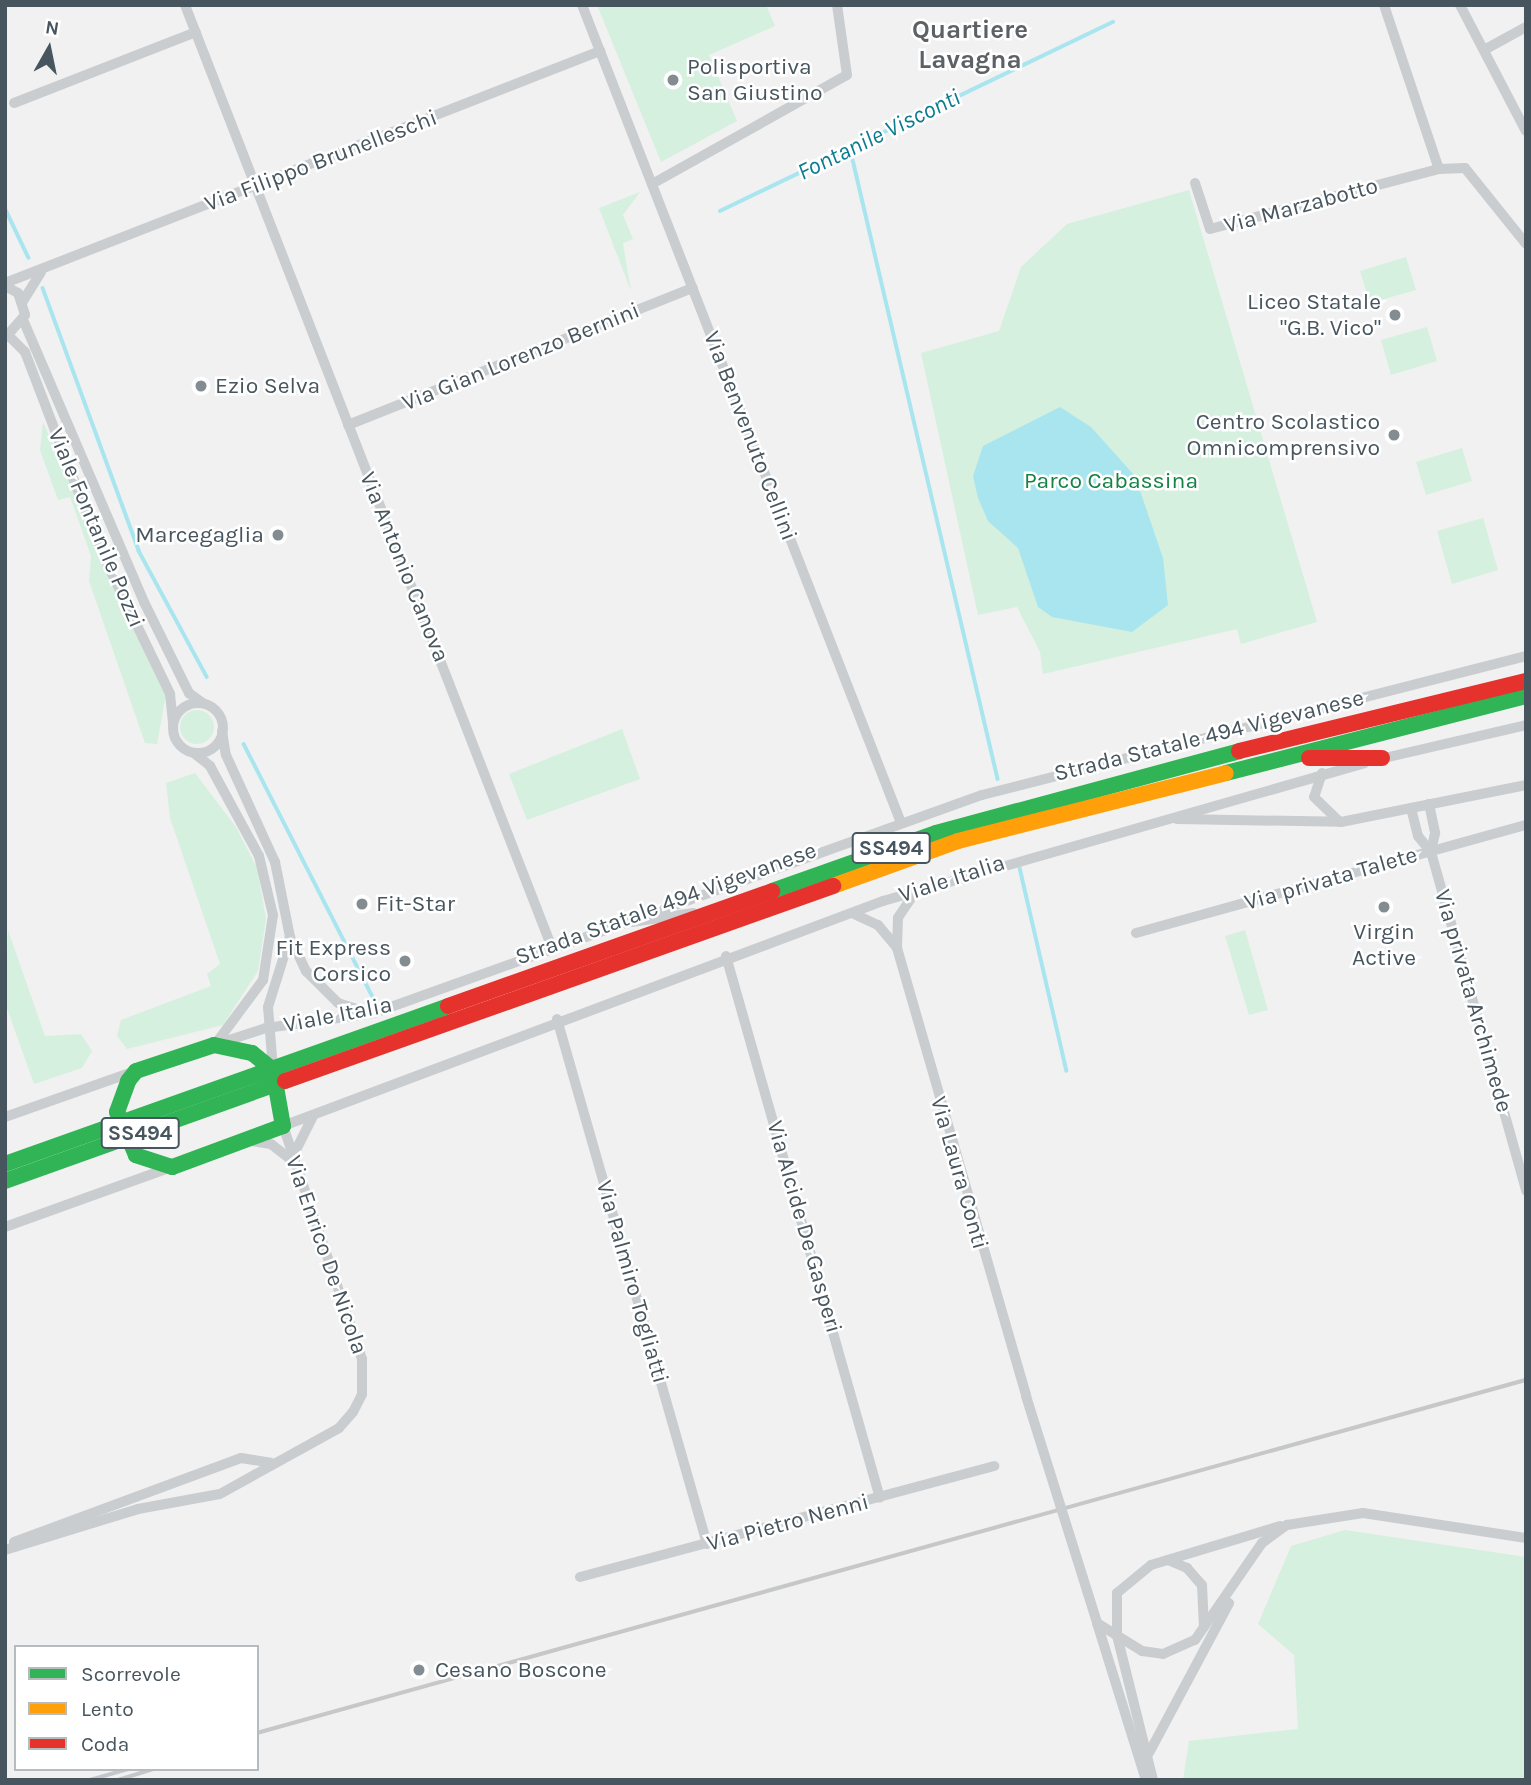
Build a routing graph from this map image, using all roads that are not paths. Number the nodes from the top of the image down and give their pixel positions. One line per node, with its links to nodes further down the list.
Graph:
1 (185, 5): 7 (street, Via Antonio Canova)
2 (582, 5): 9 (street, Via Benvenuto Cellini)
3 (837, 5): 14 (street)
4 (1384, 5): 12 (street)
5 (1460, 5): 8 (street)
6 (1526, 27): 8 (street)
7 (196, 32): 10 (street); 15 (street, Via Antonio Canova)
8 (1483, 50): 11 (street)
9 (600, 51): 14 (street, Via Benvenuto Cellini); 15 (street, Via Filippo Brunelleschi)
10 (14, 103)
11 (1526, 131)
12 (1439, 169): 13 (street, Via Marzabotto); 16 (street, Via Marzabotto)
13 (1195, 183)
14 (652, 184): 19 (street, Via Benvenuto Cellini)
15 (256, 186): 17 (street, Via Filippo Brunelleschi); 23 (street, Via Antonio Canova)
16 (1526, 244)
17 (43, 270): 18 (street, Via Filippo Brunelleschi); 20 (street)
18 (5, 285): 20 (street)
19 (693, 288): 23 (street, Via Gian Lorenzo Bernini); 40 (street, Via Benvenuto Cellini)
20 (23, 301): 21 (street)
21 (24, 321): 22 (street); 27 (street, Viale Fontanile Pozzi)
22 (7, 337): 28 (street, Viale Fontanile Pozzi)
23 (348, 425): 51 (street, Via Antonio Canova)
24 (1526, 656): 40 (street, Viale Italia)
25 (1526, 681): 46 (main road, Strada Statale 494 Vigevanese / SS494)
26 (1526, 696): 34 (main road, Strada Statale 494 Vigevanese / SS494)
27 (203, 704): 28 (street); 30 (street, Viale Fontanile Pozzi)
28 (173, 724): 31 (street, Viale Fontanile Pozzi)
29 (1526, 725): 32 (street, Viale Italia)
30 (222, 731): 31 (street); 50 (street, Viale Fontanile Pozzi)
31 (194, 752): 57 (street, Viale Fontanile Pozzi)
32 (1382, 758): 33 (street, Viale Italia); 34 (main road)
33 (1322, 773): 36 (street, Viale Italia); 42 (street)
34 (1179, 781): 59 (main road, Strada Statale 494 Vigevanese / SS494)
35 (1526, 785): 37 (street)
36 (1223, 800): 39 (street); 41 (street, Viale Italia)
37 (1429, 804): 38 (street); 44 (street)
38 (1411, 808): 42 (street); 44 (street)
39 (1228, 819): 41 (street); 42 (street)
40 (901, 820): 48 (street, Viale Italia)
41 (1156, 821): 45 (street, Viale Italia)
42 (1341, 822)
43 (1526, 825): 44 (street, Via privata Talete)
44 (1431, 852): 49 (street, Via privata Talete); 69 (street, Via privata Archimede)
45 (916, 890): 47 (street, Viale Italia); 52 (street, Via Laura Conti)
46 (732, 905): 48 (street, Viale Italia); 59 (main road, Strada Statale 494 Vigevanese / SS494)
47 (852, 913): 52 (street, Via Laura Conti); 53 (street, Viale Italia)
48 (619, 923): 51 (street, Viale Italia)
49 (1136, 933)
50 (290, 937): 54 (street); 56 (street)
51 (552, 948): 54 (street, Viale Italia)
52 (897, 948): 81 (street, Via Laura Conti, bridge)
53 (726, 956): 55 (street, Viale Italia); 73 (street, Via Alcide De Gasperi)
54 (374, 1013): 56 (street, Viale Italia)
55 (557, 1019): 60 (street, Viale Italia); 76 (street, Via Palmiro Togliatti)
56 (266, 1028): 57 (street, Viale Italia); 59 (street)
57 (214, 1045): 58 (main road); 59 (main road)
58 (136, 1071): 61 (street); 63 (main road, SS494)
59 (274, 1078): 62 (main road); 63 (main road, SS494)
60 (315, 1114): 62 (street, Viale Italia); 65 (street)
61 (5, 1117)
62 (283, 1126): 64 (main road, SS494); 65 (street, Via Enrico De Nicola)
63 (123, 1131): 66 (main road, SS494); 67 (main road, SS494); 68 (main road, SS494)
64 (240, 1142): 65 (street); 67 (main road, SS494)
65 (293, 1162): 71 (street, Via Enrico De Nicola)
66 (5, 1164)
67 (172, 1167): 70 (street)
68 (5, 1181)
69 (1526, 1191)
70 (5, 1227)
71 (271, 1463): 77 (street, Via Enrico De Nicola); 77 (street, Via Enrico De Nicola)
72 (994, 1466): 73 (street, Via Pietro Nenni)
73 (880, 1498): 76 (street, Via Pietro Nenni)
74 (1287, 1525): 75 (street); 78 (street); 80 (street)
75 (1526, 1538)
76 (707, 1544): 79 (street, Via Pietro Nenni)
77 (5, 1548)
78 (1167, 1560): 82 (street); 83 (street)
79 (580, 1577)
80 (1234, 1590): 82 (street); 83 (street)
81 (1097, 1622): 82 (street, bridge); 84 (street, Via Laura Conti)
82 (1203, 1630)
83 (1149, 1753): 85 (street)
84 (1146, 1780)
85 (1153, 1780)

